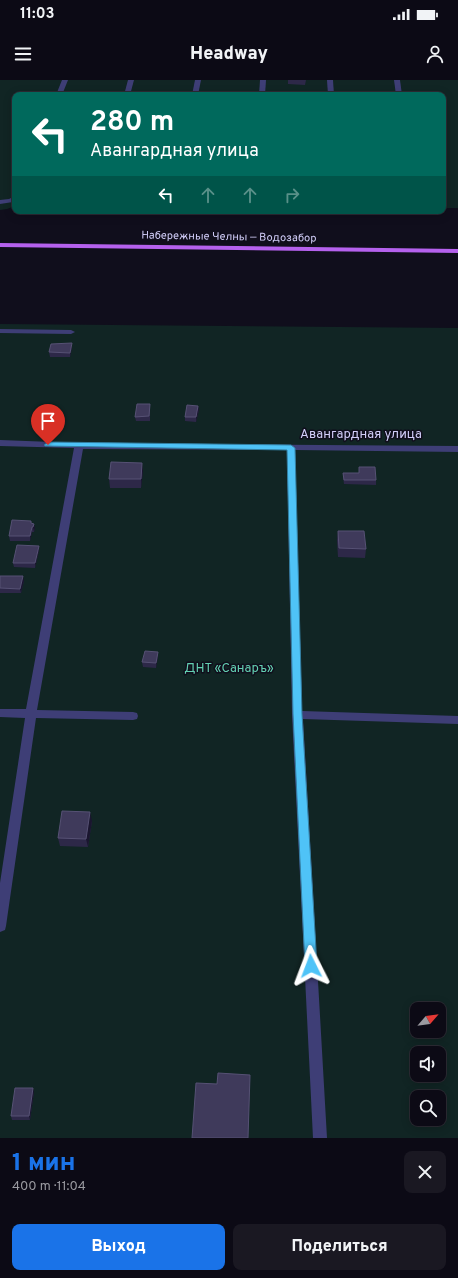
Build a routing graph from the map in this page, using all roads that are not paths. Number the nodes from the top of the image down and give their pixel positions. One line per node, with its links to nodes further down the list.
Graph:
1 (65, 80): 7 (street)
2 (131, 80): 8 (street)
3 (198, 80): 9 (street)
4 (263, 80): 10 (street)
5 (330, 80): 11 (street)
6 (397, 80): 12 (street)
7 (59, 92)
8 (128, 92)
9 (196, 92)
10 (262, 92)
11 (331, 92)
12 (399, 92)
13 (12, 200): 14 (street)
14 (0, 202)
15 (0, 245): 16 (main road, Набережные Челны — Водозабор)
16 (458, 250)
17 (0, 331): 18 (street)
18 (71, 332)
19 (0, 443): 20 (street, Авангардная улица)
20 (80, 446): 21 (street, Авангардная улица); 24 (street)
21 (291, 448): 22 (street, Авангардная улица); 25 (street)
22 (458, 449)
23 (0, 713): 24 (street)
24 (32, 714): 26 (street); 28 (street)
25 (298, 714): 27 (street); 29 (street)
26 (133, 716)
27 (458, 720)
28 (0, 926)
29 (320, 1138)

